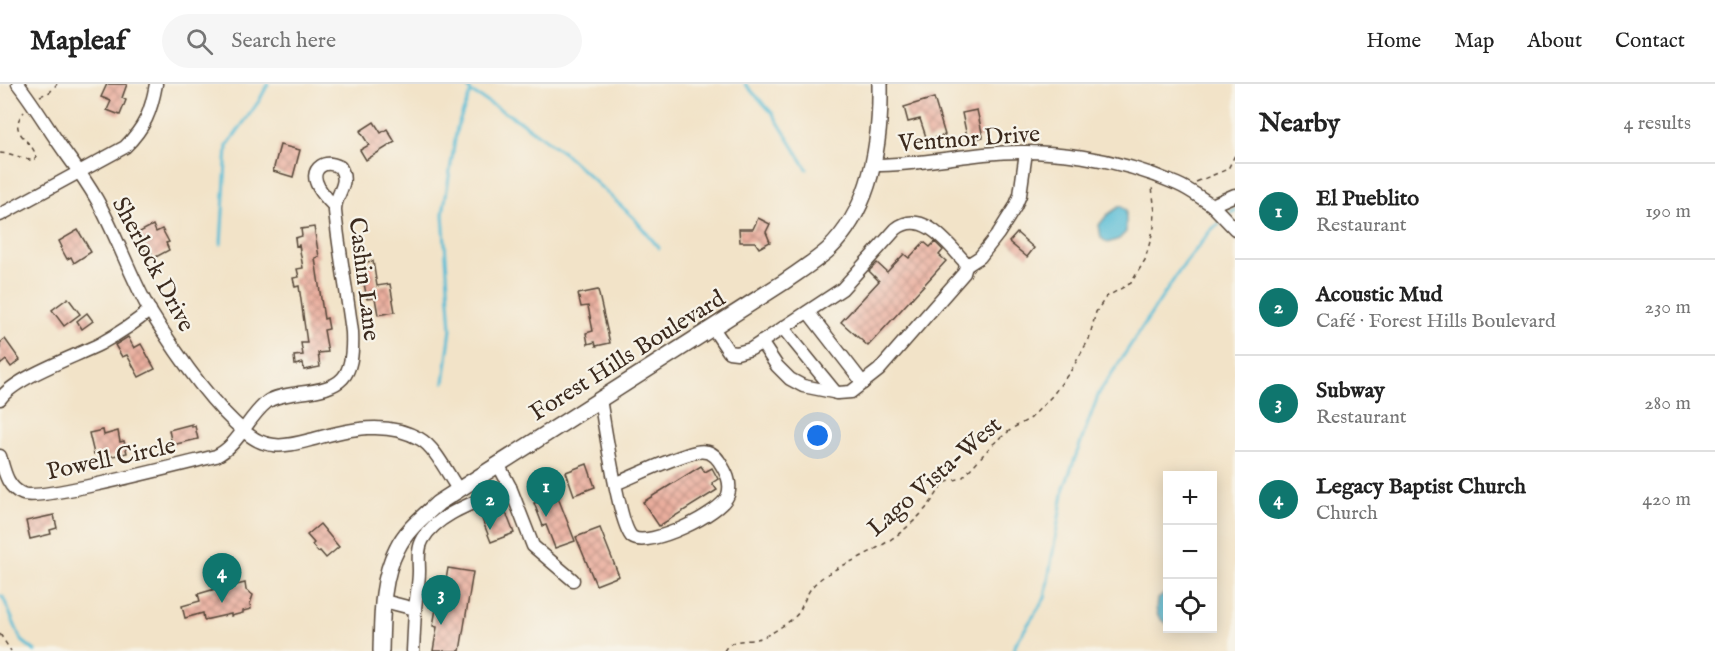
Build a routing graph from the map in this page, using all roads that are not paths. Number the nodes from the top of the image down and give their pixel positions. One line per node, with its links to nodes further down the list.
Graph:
1 (18, 84): 6 (street, Sherlock Drive)
2 (156, 84): 6 (street)
3 (880, 84): 5 (main road, Forest Hills Boulevard)
4 (1026, 152): 5 (street, Ventnor Drive); 8 (street, Ventnor Drive); 12 (street)
5 (874, 165): 15 (main road, Forest Hills Boulevard)
6 (81, 172): 10 (street); 13 (street, Sherlock Drive)
7 (1235, 195): 8 (street)
8 (1212, 205): 11 (street, Ventnor Drive)
9 (335, 207): 22 (street, Cashin Lane)
10 (0, 215)
11 (1235, 229)
12 (966, 266): 14 (street); 18 (street)
13 (150, 310): 20 (street); 22 (street, Sherlock Drive)
14 (808, 312): 16 (street); 18 (street)
15 (713, 328): 17 (street); 21 (main road, Forest Hills Boulevard)
16 (783, 328): 17 (street); 19 (street)
17 (761, 342): 19 (street)
18 (863, 383): 19 (street)
19 (836, 393)
20 (0, 399)
21 (600, 399): 24 (main road, Forest Hills Boulevard); 25 (street)
22 (243, 430): 23 (street, Powell Circle); 27 (street, Sherlock Drive)
23 (0, 456)
24 (498, 464): 26 (street); 27 (main road, Forest Hills Boulevard)
25 (615, 484): 25 (street)
26 (510, 487): 28 (street); 30 (street)
27 (458, 489): 29 (main road, Forest Hills Boulevard)
28 (573, 580)
29 (384, 601): 30 (street); 31 (main road, Forest Hills Boulevard)
30 (415, 609): 32 (street)
31 (381, 651)
32 (413, 651)

